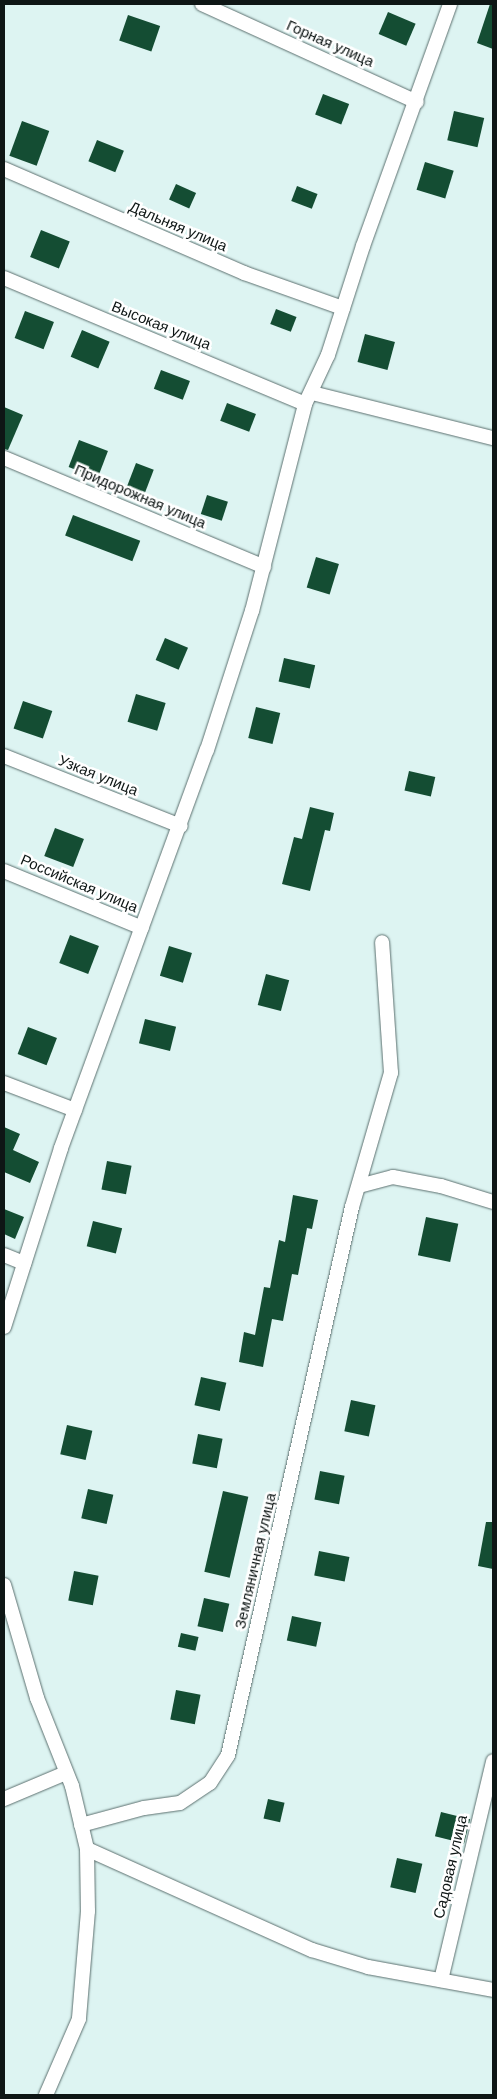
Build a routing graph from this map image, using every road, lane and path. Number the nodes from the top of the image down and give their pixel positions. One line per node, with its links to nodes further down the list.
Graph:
1 (202, 4): 3 (street, Горная улица)
2 (450, 4): 3 (street)
3 (417, 102): 6 (street)
4 (4, 169): 6 (street, Дальняя улица)
5 (4, 278): 7 (street, Высокая улица)
6 (343, 308): 7 (street)
7 (308, 399): 8 (street, Высокая улица); 10 (street)
8 (493, 438)
9 (4, 458): 10 (street, Придорожная улица)
10 (264, 567): 12 (street)
11 (4, 756): 12 (street, Узкая улица)
12 (181, 826): 14 (street)
13 (4, 871): 14 (street, Российская улица)
14 (142, 928): 17 (street)
15 (382, 942): 18 (street, Земляничная улица)
16 (4, 1083): 17 (street)
17 (75, 1110): 21 (street)
18 (359, 1186): 19 (street); 27 (street, Земляничная улица)
19 (493, 1202)
20 (4, 1255): 21 (street)
21 (24, 1264): 22 (street)
22 (4, 1327)
23 (4, 1585): 25 (street)
24 (493, 1761): 29 (street, Садовая улица)
25 (66, 1773): 26 (street); 27 (street)
26 (4, 1799)
27 (81, 1825): 28 (street)
28 (87, 1849): 29 (street); 31 (street)
29 (441, 1980): 30 (street)
30 (493, 1990)
31 (46, 2095)

